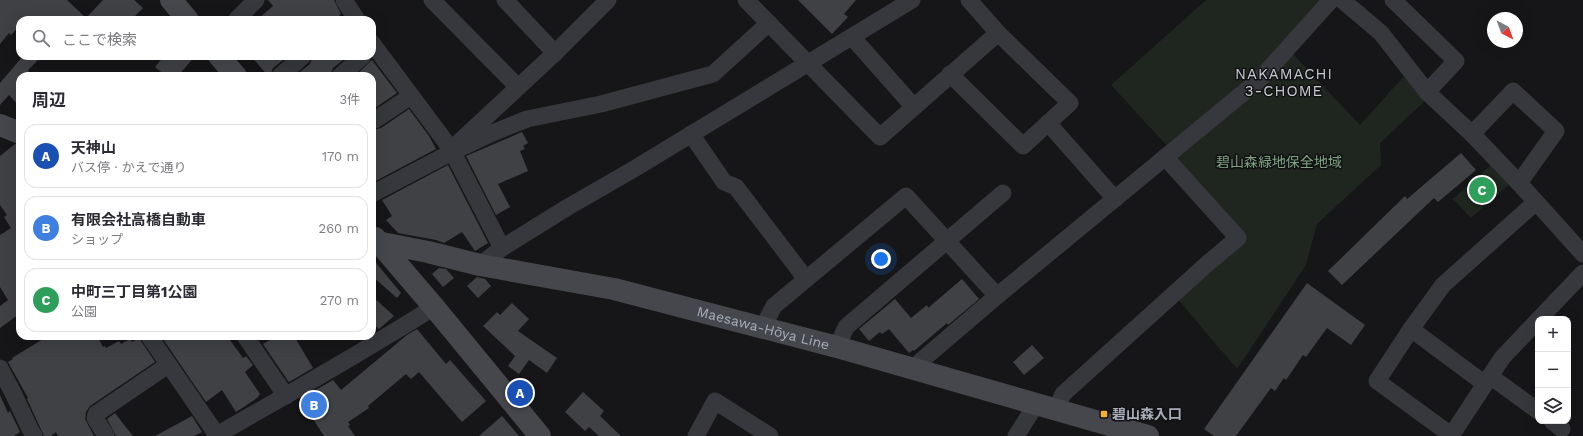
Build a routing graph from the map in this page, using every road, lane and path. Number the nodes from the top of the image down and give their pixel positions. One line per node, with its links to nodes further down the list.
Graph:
1 (171, 0): 12 (main road)
2 (256, 0): 13 (street)
3 (432, 0): 27 (street)
4 (505, 0): 17 (street)
5 (608, 0): 17 (street)
6 (746, 0): 14 (street)
7 (912, 0): 16 (street)
8 (969, 0): 15 (street)
9 (1330, 0): 38 (street)
10 (1342, 0): 28 (street)
11 (1393, 0): 28 (street)
12 (185, 16)
13 (240, 16)
14 (770, 23): 22 (street); 37 (street)
15 (998, 33): 26 (street); 32 (street)
16 (852, 37): 22 (street); 30 (street)
17 (555, 53): 27 (street)
18 (376, 55): 29 (street)
19 (222, 60): 23 (main road)
20 (298, 60): 24 (street)
21 (357, 60): 25 (street)
22 (807, 63): 30 (street); 35 (street)
23 (233, 72)
24 (285, 72)
25 (344, 72)
26 (950, 74): 30 (street); 32 (street)
27 (518, 87): 37 (street)
28 (1427, 92): 36 (street)
29 (411, 96): 31 (street); 37 (street)
30 (914, 107)
31 (376, 119)
32 (1048, 123): 42 (street)
33 (0, 125): 34 (main road)
34 (16, 131)
35 (691, 134): 47 (street); 51 (street)
36 (1472, 134): 39 (street); 39 (street)
37 (451, 151): 40 (street); 47 (street)
38 (1166, 157): 42 (street); 66 (street)
39 (1519, 183): 43 (street)
40 (376, 192)
41 (1003, 193): 45 (street)
42 (1115, 200): 52 (street)
43 (1536, 202): 48 (street); 57 (street)
44 (376, 239): 49 (main road, Maesawa-Hōya Line)
45 (947, 240): 51 (street); 52 (street); 60 (street)
46 (376, 241): 53 (main road)
47 (502, 248): 49 (street)
48 (1583, 254)
49 (480, 265): 56 (main road, Maesawa-Hōya Line)
50 (1583, 273): 54 (street)
51 (806, 279): 56 (street)
52 (997, 296): 63 (street)
53 (434, 307): 65 (street); 71 (main road)
54 (1541, 316)
55 (1535, 322): 64 (street)
56 (763, 327): 60 (main road, Maesawa-Hōya Line)
57 (1411, 329): 64 (street); 76 (street)
58 (152, 340): 61 (street)
59 (248, 340): 65 (street)
60 (837, 347): 63 (main road, Maesawa-Hōya Line)
61 (168, 365): 69 (street); 70 (street)
62 (0, 368): 68 (street)
63 (913, 370): 66 (main road, Maesawa-Hōya Line)
64 (1488, 380): 67 (street); 76 (street)
65 (286, 396): 70 (street)
66 (1046, 406): 74 (street); 75 (main road, Maesawa-Hōya Line)
67 (1535, 409)
68 (34, 436)
69 (106, 436)
70 (216, 436)
71 (540, 436)
72 (696, 436): 73 (street)
73 (770, 436)
74 (1016, 436)
75 (1148, 436)
76 (1451, 436)

